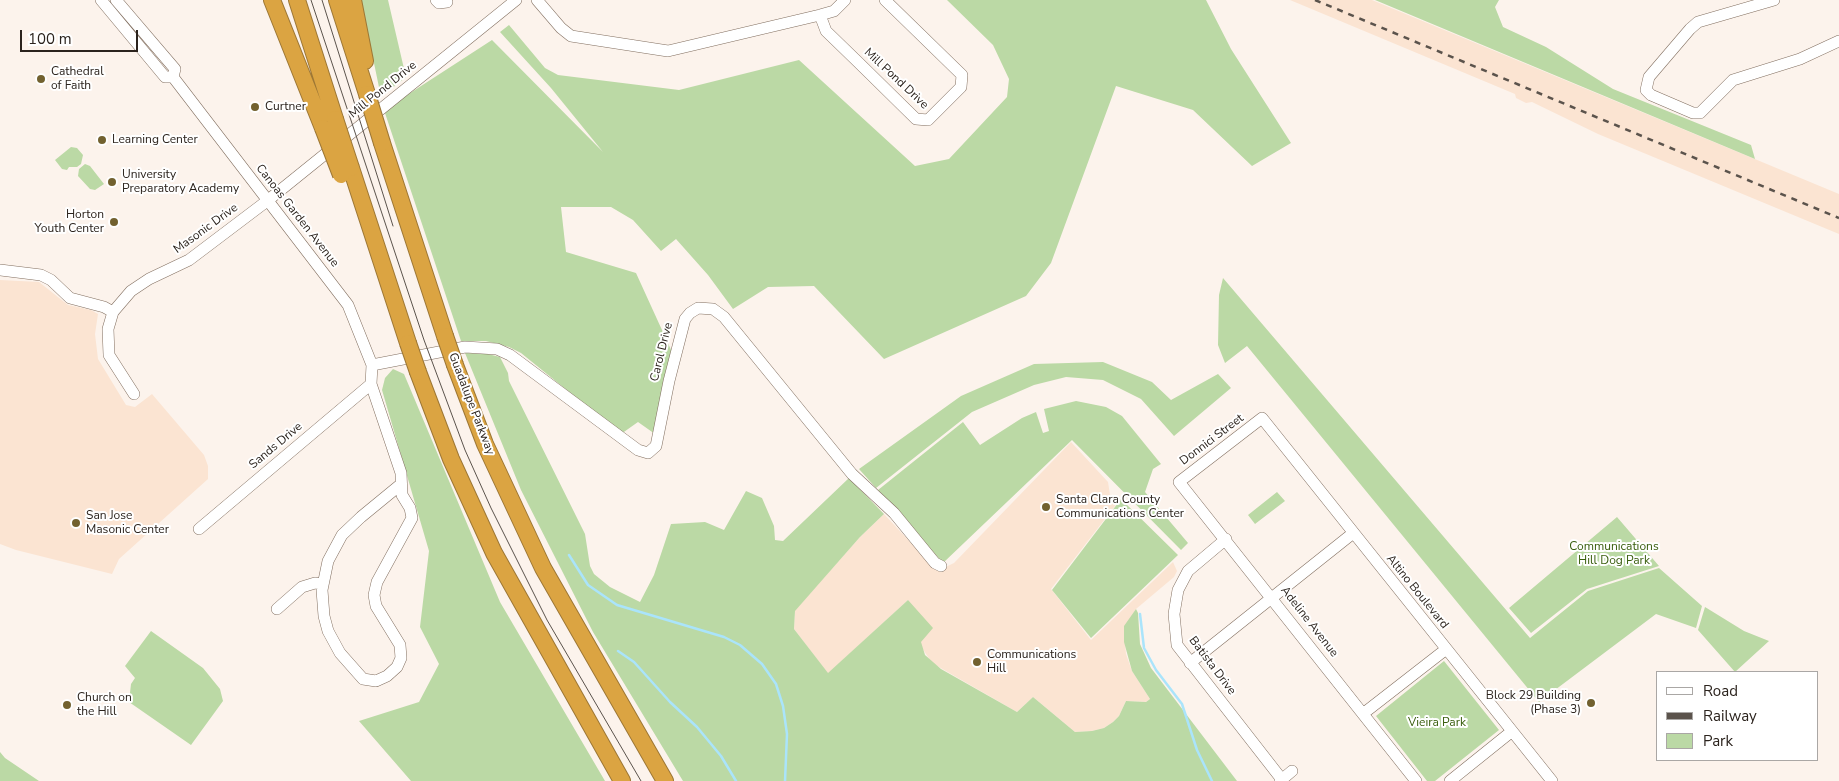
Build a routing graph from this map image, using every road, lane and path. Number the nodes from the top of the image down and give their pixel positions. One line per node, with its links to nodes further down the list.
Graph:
1 (101, 0): 14 (street, Canoas Garden Avenue)
2 (116, 0): 14 (street, Canoas Garden Avenue)
3 (297, 0): 16 (highway)
4 (336, 0): 15 (highway, Guadalupe Parkway)
5 (354, 0): 15 (highway)
6 (516, 0): 17 (street, Mill Pond Drive)
7 (537, 0): 12 (street)
8 (846, 0): 12 (street)
9 (885, 0): 12 (street, Mill Pond Drive)
10 (1774, 0): 13 (street)
11 (274, 3): 16 (highway)
12 (820, 15)
13 (1839, 41)
14 (173, 77): 17 (street, Canoas Garden Avenue)
15 (365, 87): 40 (highway, Guadalupe Parkway, bridge)
16 (329, 123): 39 (highway, bridge)
17 (267, 201): 19 (street, Masonic Drive); 20 (street, Canoas Garden Avenue)
18 (0, 270): 19 (street)
19 (113, 312): 22 (street, Masonic Drive)
20 (372, 365): 21 (street, Canoas Garden Avenue); 29 (street, Carol Drive)
21 (371, 384): 25 (street); 26 (street, Sands Drive)
22 (134, 394)
23 (1262, 418): 24 (street, Donnici Street); 27 (street, Altino Boulevard)
24 (1179, 482): 28 (street, Adeline Avenue)
25 (400, 485): 30 (street); 30 (street)
26 (199, 529)
27 (1352, 534): 31 (street); 33 (street, Altino Boulevard)
28 (1226, 539): 31 (street, Adeline Avenue); 34 (street, Batista Drive)
29 (941, 566)
30 (323, 584): 32 (street)
31 (1272, 597): 34 (street); 35 (street, Adeline Avenue)
32 (277, 609)
33 (1445, 650): 35 (street); 36 (street, Altino Boulevard)
34 (1190, 663): 38 (street, Batista Drive)
35 (1364, 713): 41 (street, Adeline Avenue)
36 (1511, 732): 42 (street); 43 (street, Altino Boulevard)
37 (1292, 771): 38 (street)
38 (1281, 780)
39 (622, 781)
40 (665, 781)
41 (1416, 781)
42 (1450, 781)
43 (1552, 781)

